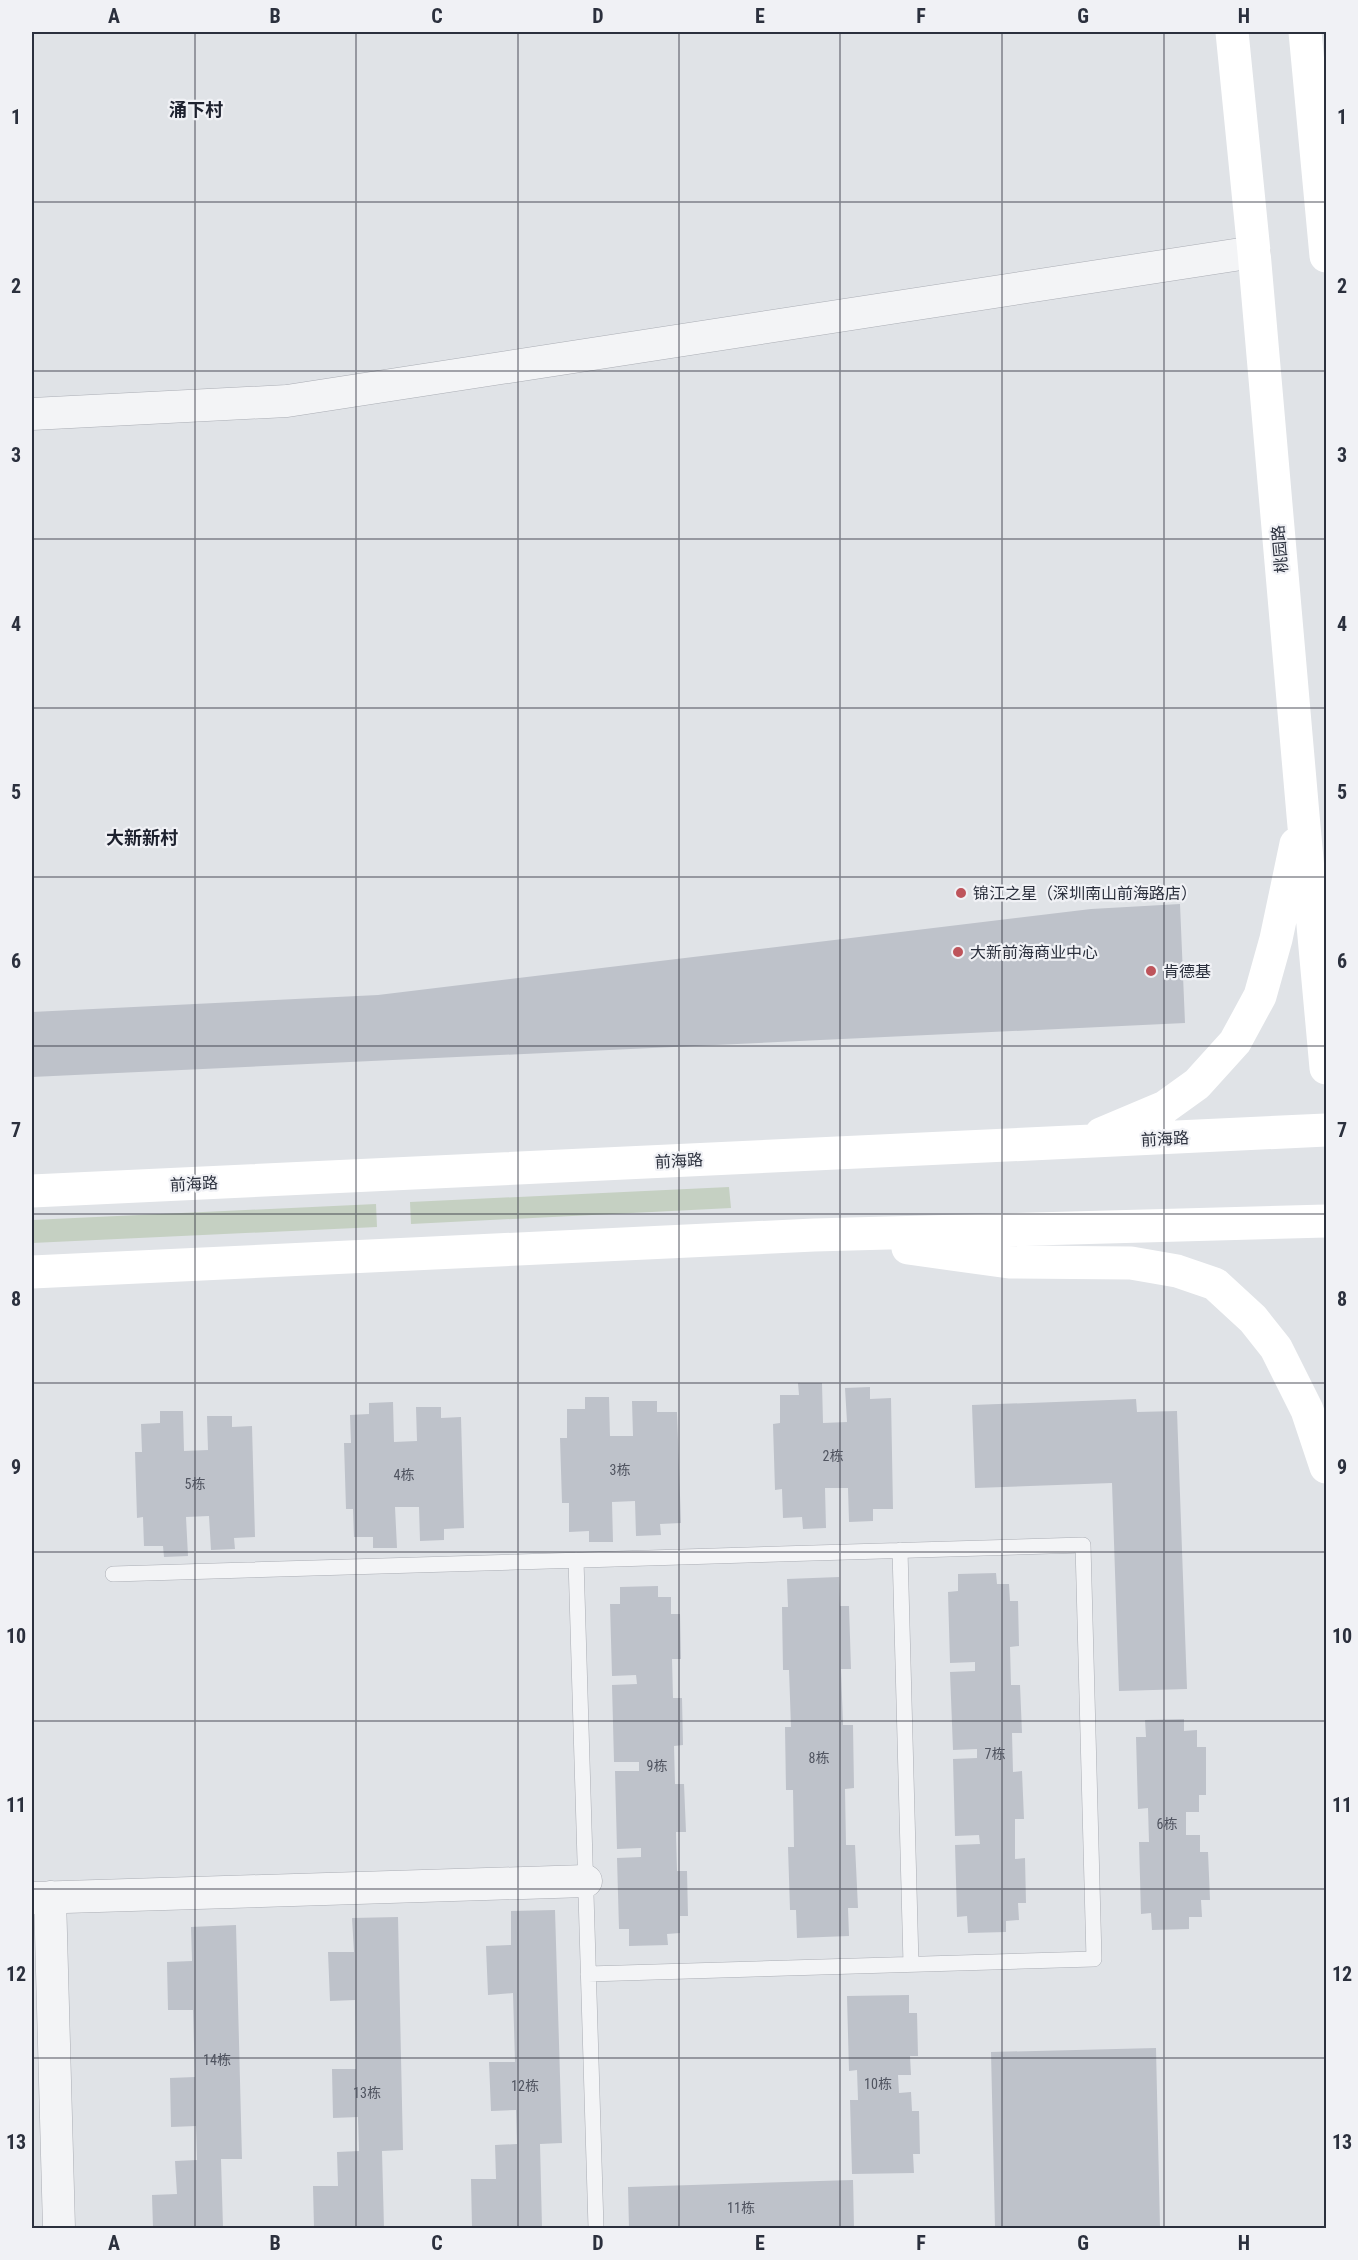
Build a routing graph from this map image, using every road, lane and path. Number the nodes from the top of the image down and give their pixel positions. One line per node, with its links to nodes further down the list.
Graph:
1 (1232, 32): 4 (main road, 桃园路)
2 (1305, 32): 3 (main road)
3 (1326, 247)
4 (1254, 252): 5 (street); 6 (main road, 桃园路)
5 (32, 414)
6 (1303, 814): 7 (main road, 桃园路); 9 (main road)
7 (1326, 1068)
8 (1326, 1130): 9 (main road, 前海路)
9 (1080, 1143): 10 (main road, 前海路)
10 (32, 1191)
11 (1326, 1221): 12 (main road)
12 (814, 1235): 13 (main road); 14 (main road)
13 (32, 1272)
14 (1326, 1467)
15 (900, 1550): 16 (lane); 20 (lane); 20 (lane)
16 (576, 1560): 17 (lane); 18 (lane)
17 (113, 1574)
18 (586, 1881): 19 (street); 21 (lane)
19 (40, 1897): 22 (street)
20 (911, 1964): 21 (lane)
21 (588, 1974): 23 (lane)
22 (60, 2229)
23 (596, 2229)

